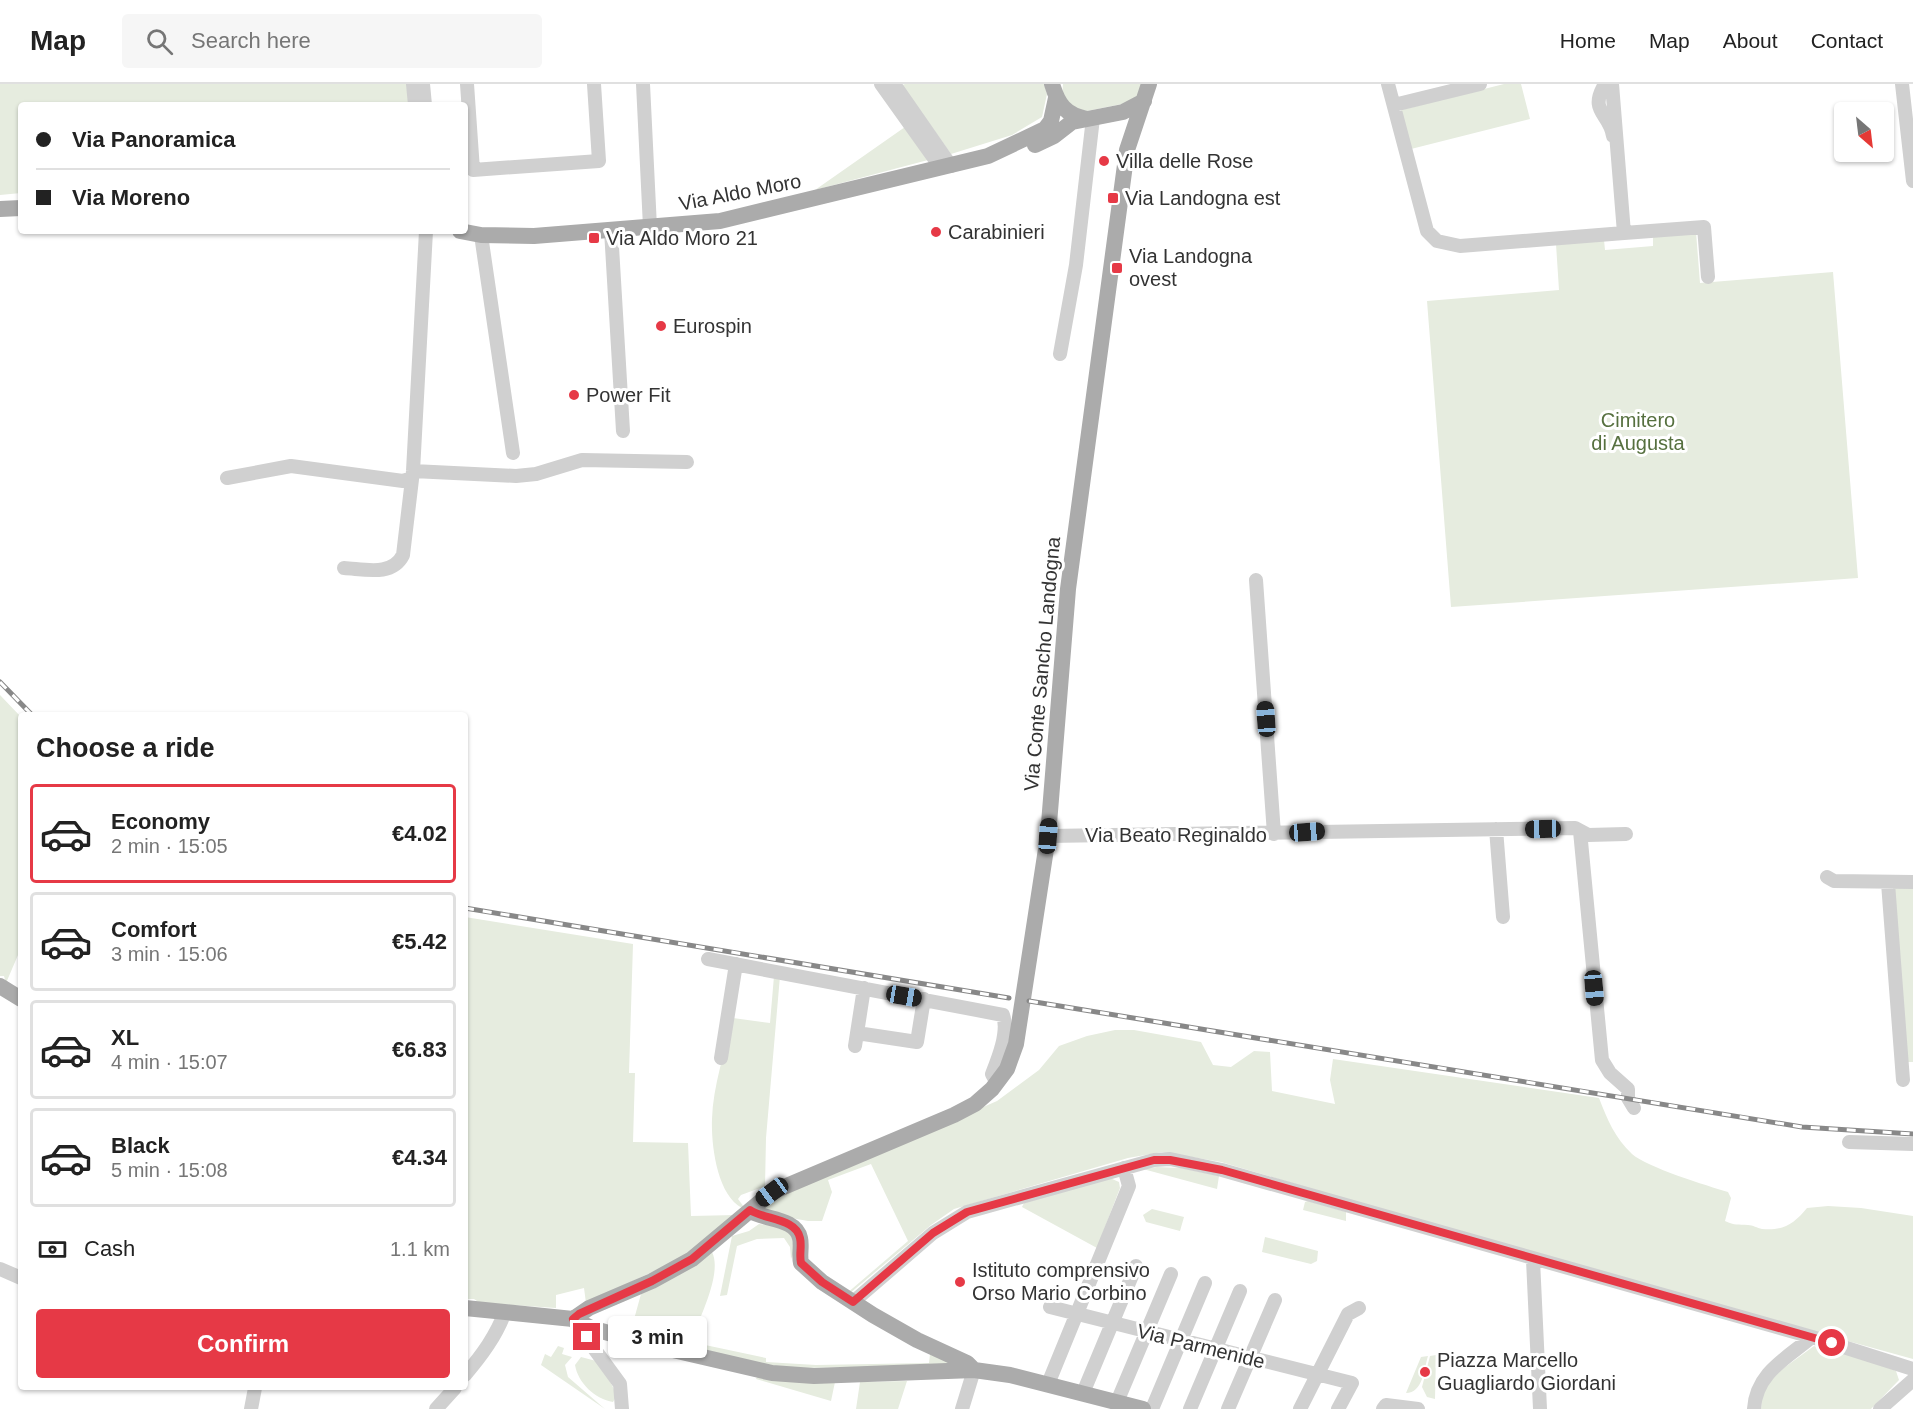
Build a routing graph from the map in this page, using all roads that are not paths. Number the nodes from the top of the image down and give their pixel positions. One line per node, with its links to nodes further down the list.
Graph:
1 (414, 84): 15 (street)
2 (423, 84): 16 (street)
3 (467, 84): 4 (street)
4 (594, 84)
5 (643, 84): 25 (street)
6 (881, 84): 21 (street)
7 (894, 84): 21 (street)
8 (1388, 84): 17 (street)
9 (1480, 84): 17 (street)
10 (1605, 84): 28 (street)
11 (1612, 84): 28 (street)
12 (1902, 84): 22 (street)
13 (1055, 90): 18 (main road); 20 (main road)
14 (1150, 90): 18 (main road); 19 (main road)
15 (415, 102)
16 (425, 102)
17 (1394, 105): 28 (street)
18 (1097, 118): 19 (main road); 20 (main road); 32 (street)
19 (1127, 150): 44 (main road, Via Conte Sancho Landogna)
20 (988, 156): 21 (main road, Via Aldo Moro)
21 (946, 167): 25 (main road, Via Aldo Moro)
22 (1913, 181)
23 (18, 208): 24 (main road)
24 (0, 209)
25 (650, 227): 26 (main road, Via Aldo Moro)
26 (611, 230): 30 (main road, Via Aldo Moro); 33 (street)
27 (468, 233): 30 (main road, Via Aldo Moro)
28 (1622, 233): 31 (street)
29 (426, 234): 36 (street)
30 (481, 235): 34 (street)
31 (1708, 277)
32 (1060, 354)
33 (623, 431)
34 (513, 453)
35 (687, 462): 36 (street)
36 (412, 475): 37 (street); 38 (street)
37 (228, 478)
38 (344, 568)
39 (1256, 580): 42 (street)
40 (1496, 829): 41 (street, Via Beato Reginaldo); 42 (street, Via Beato Reginaldo); 48 (street)
41 (1580, 831): 43 (street, Via Beato Reginaldo); 58 (street)
42 (1274, 834): 44 (street, Via Beato Reginaldo)
43 (1626, 834)
44 (1048, 836): 57 (main road, Via Conte Sancho Landogna)
45 (1827, 877): 47 (street)
46 (1913, 882): 47 (street)
47 (1888, 883): 56 (street)
48 (1503, 917)
49 (708, 959): 50 (street)
50 (736, 964): 52 (street); 55 (street)
51 (0, 986): 53 (main road)
52 (864, 988): 54 (street); 54 (street)
53 (18, 997)
54 (924, 999): 57 (street)
55 (721, 1058)
56 (1903, 1080)
57 (997, 1083): 62 (main road, Via Conte Sancho Landogna)
58 (1634, 1108)
59 (1849, 1142): 60 (street)
60 (1913, 1144)
61 (1124, 1168): 63 (street); 69 (street); 77 (street)
62 (750, 1210): 72 (main road); 79 (main road, Via Conte Sancho Landogna)
63 (1533, 1260): 83 (street); 109 (street)
64 (1136, 1266): 80 (street)
65 (1, 1271): 67 (street)
66 (1171, 1274): 82 (street)
67 (18, 1277)
68 (1205, 1283): 84 (street)
69 (870, 1285): 72 (street); 78 (street)
70 (1240, 1291): 85 (street)
71 (1275, 1300): 86 (street)
72 (853, 1302): 78 (main road)
73 (1050, 1307): 77 (street, Via Parmenide)
74 (468, 1308): 76 (main road)
75 (1359, 1308): 90 (street)
76 (505, 1312): 79 (main road); 89 (street)
77 (1077, 1314): 80 (street, Via Parmenide); 92 (street)
78 (873, 1315): 88 (main road)
79 (573, 1319): 81 (main road)
80 (1112, 1323): 82 (street, Via Parmenide); 95 (street)
81 (589, 1332): 88 (main road); 99 (street)
82 (1146, 1332): 84 (street, Via Parmenide); 96 (street)
83 (1812, 1337): 87 (street); 110 (street)
84 (1181, 1341): 85 (street, Via Parmenide); 102 (street)
85 (1215, 1349): 86 (street, Via Parmenide); 103 (street)
86 (1250, 1358): 90 (street, Via Parmenide); 104 (street)
87 (1913, 1369)
88 (974, 1370): 92 (main road); 100 (street)
89 (468, 1371)
90 (1317, 1374): 105 (street); 106 (street, Via Parmenide)
91 (1913, 1380): 111 (street)
92 (1048, 1384): 95 (main road)
93 (255, 1390): 97 (street)
94 (453, 1390): 98 (street)
95 (1083, 1393): 96 (main road)
96 (1117, 1402): 101 (main road)
97 (251, 1409)
98 (436, 1409)
99 (622, 1409)
100 (962, 1409)
101 (1143, 1409)
102 (1152, 1409)
103 (1190, 1409)
104 (1228, 1409)
105 (1300, 1409)
106 (1338, 1409)
107 (1383, 1409): 108 (street)
108 (1418, 1409)
109 (1540, 1409)
110 (1754, 1409)
111 (1880, 1409)

